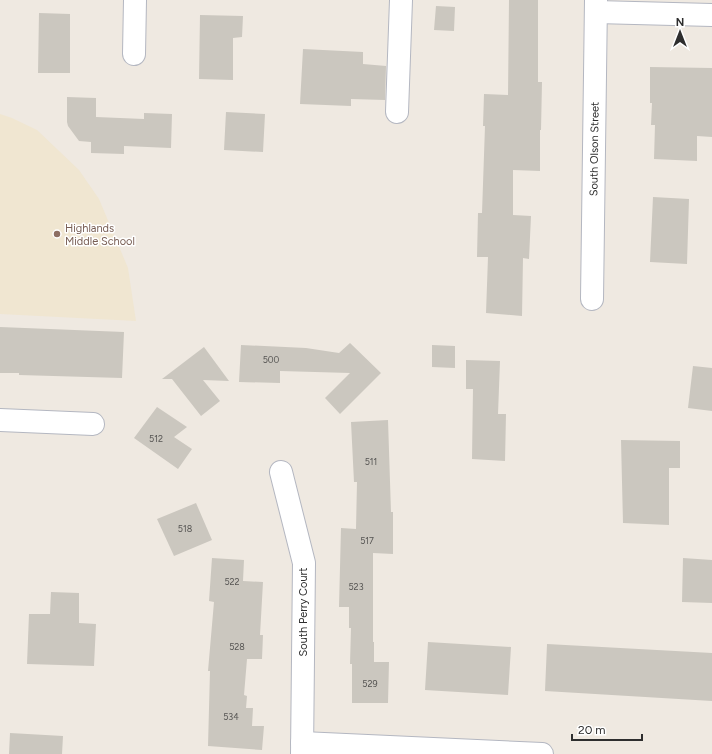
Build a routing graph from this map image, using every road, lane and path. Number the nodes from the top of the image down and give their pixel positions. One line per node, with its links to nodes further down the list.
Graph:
1 (135, 0): 5 (street)
2 (400, 0): 6 (street)
3 (596, 6): 4 (street); 7 (street, South Olson Street)
4 (712, 15)
5 (134, 54)
6 (397, 112)
7 (592, 299)
8 (0, 420): 9 (street)
9 (93, 424)
10 (281, 472): 11 (street, South Perry Court)
11 (302, 749): 12 (street)
12 (542, 754)

